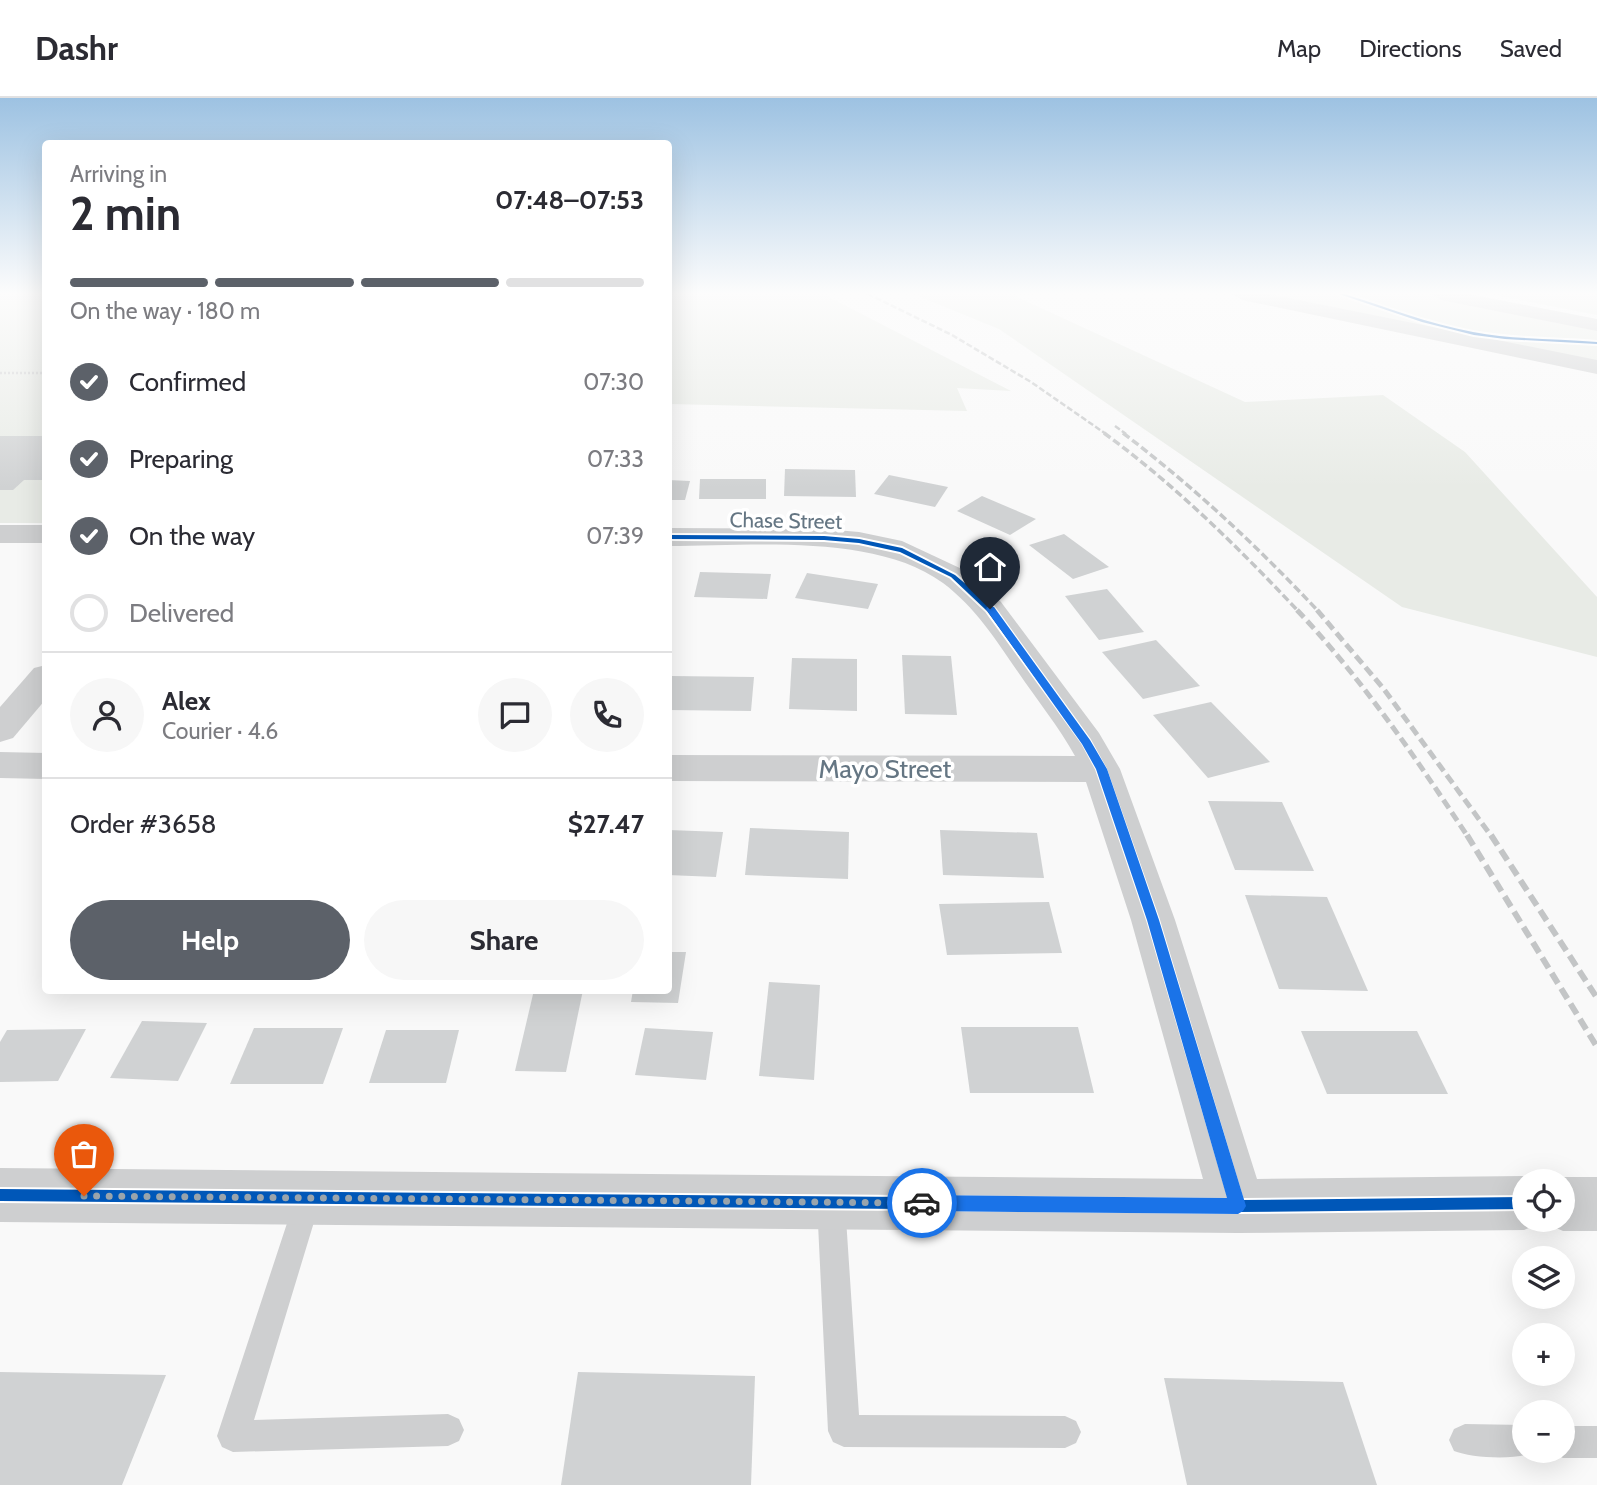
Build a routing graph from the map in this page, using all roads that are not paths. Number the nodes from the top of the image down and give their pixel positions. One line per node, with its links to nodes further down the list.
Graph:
1 (1553, 359): 2 (street)
2 (1597, 368)
3 (0, 534): 4 (street)
4 (42, 534)
5 (672, 537): 11 (street, Chase Street)
6 (42, 681): 7 (street)
7 (0, 730)
8 (0, 765): 9 (street)
9 (42, 766)
10 (672, 768): 11 (street, Mayo Street)
11 (1101, 769): 18 (street, Chase Street)
12 (0, 1195): 13 (street)
13 (308, 1198): 14 (street); 19 (lane)
14 (831, 1202): 18 (street); 20 (lane)
15 (1512, 1203): 18 (street)
16 (1575, 1204): 17 (street)
17 (1597, 1204)
18 (1238, 1206)
19 (448, 1430)
20 (1065, 1433)
21 (1465, 1440): 22 (lane)
22 (1512, 1441)
23 (1575, 1442): 24 (lane)
24 (1597, 1442)

